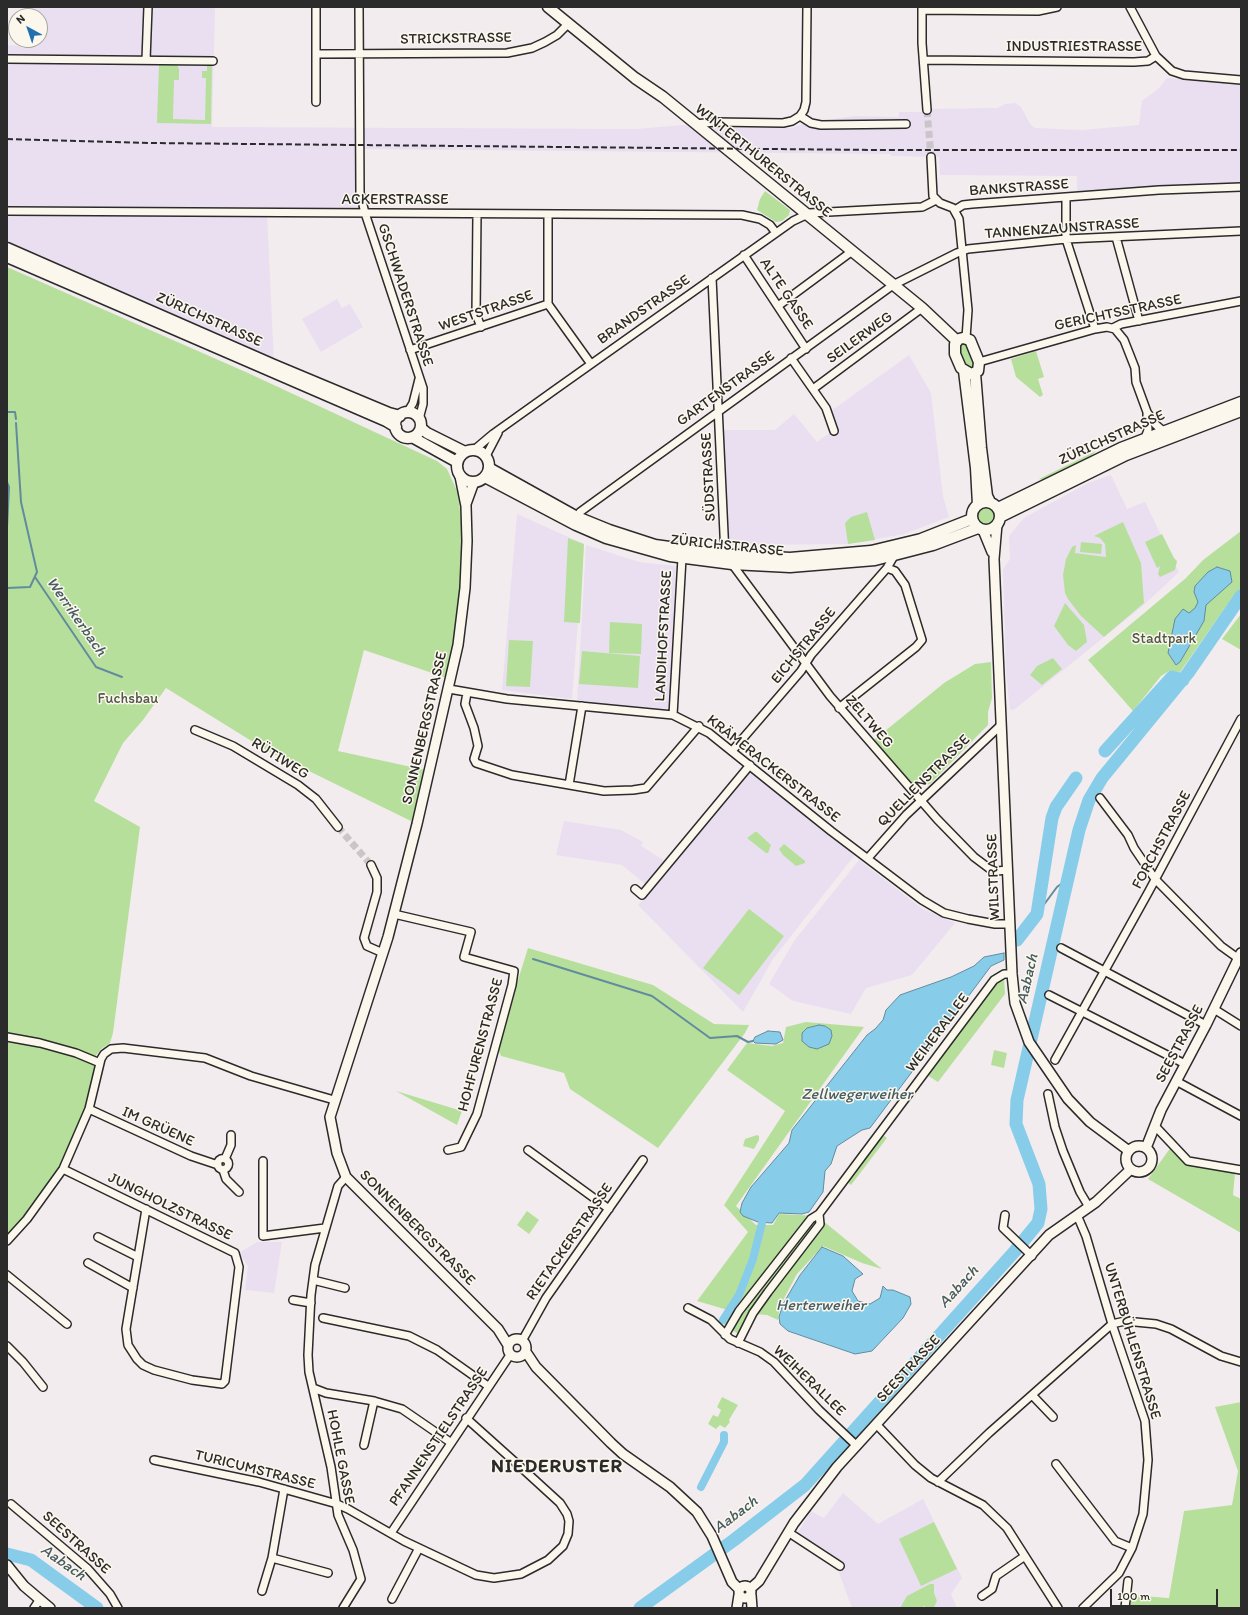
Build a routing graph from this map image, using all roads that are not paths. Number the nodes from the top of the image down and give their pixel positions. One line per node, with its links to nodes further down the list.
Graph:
1 (148, 7): 14 (street)
2 (316, 7): 11 (street)
3 (359, 7): 10 (street, GSCHWADERSTRASSE)
4 (548, 7): 9 (main road, WINTERTHURERSTRASSE)
5 (807, 7): 20 (street)
6 (1058, 7): 8 (street)
7 (1130, 7): 12 (street)
8 (922, 8): 15 (street)
9 (569, 23): 10 (street, STRICKSTRASSE); 21 (main road, WINTERTHURERSTRASSE)
10 (359, 52): 11 (street); 29 (street, GSCHWADERSTRASSE)
11 (316, 54): 18 (street)
12 (1156, 56): 15 (street, INDUSTRIESTRASSE); 17 (street, INDUSTRIESTRASSE)
13 (7, 59): 14 (street)
14 (146, 60): 16 (street)
15 (924, 60): 19 (street)
16 (213, 61)
17 (1241, 80)
18 (316, 102)
19 (927, 110)
20 (800, 116): 21 (street); 22 (street)
21 (695, 124): 32 (main road, WINTERTHURERSTRASSE)
22 (906, 124)
23 (931, 156): 26 (street)
24 (1241, 187): 25 (street, BANKSTRASSE)
25 (1066, 198): 27 (street, BANKSTRASSE); 36 (street)
26 (936, 200): 27 (street, BANKSTRASSE); 32 (street)
27 (955, 210): 38 (street)
28 (7, 211): 29 (street, ACKERSTRASSE)
29 (365, 213): 30 (street, ACKERSTRASSE); 54 (street, GSCHWADERSTRASSE)
30 (477, 214): 31 (street, ACKERSTRASSE); 49 (street)
31 (548, 214): 34 (street, ACKERSTRASSE); 45 (street)
32 (805, 214): 34 (street, BRANDSTRASSE); 39 (main road, WINTERTHURERSTRASSE)
33 (1241, 231): 35 (street, TANNENZAUNSTRASSE)
34 (776, 233): 40 (street, BRANDSTRASSE)
35 (1116, 237): 36 (street, TANNENZAUNSTRASSE); 48 (street)
36 (1066, 239): 38 (street, TANNENZAUNSTRASSE); 50 (street)
37 (7, 248): 66 (main road, ZÜRICHSTRASSE)
38 (962, 251): 43 (street, TANNENZAUNSTRASSE); 52 (street)
39 (851, 252): 43 (main road, WINTERTHURERSTRASSE); 46 (street)
40 (744, 254): 42 (street, BRANDSTRASSE); 46 (street, ALTE GASSE)
41 (7, 257): 68 (main road, ZÜRICHSTRASSE)
42 (712, 278): 57 (street, BRANDSTRASSE); 63 (street, SÜDSTRASSE)
43 (893, 285): 47 (main road, WINTERTHURERSTRASSE); 53 (street, GARTENSTRASSE)
44 (1241, 301): 48 (street, GERICHTSSTRASSE)
45 (548, 304): 49 (street, WESTSTRASSE); 57 (street)
46 (778, 306): 53 (street, ALTE GASSE)
47 (922, 308): 52 (main road, WINTERTHURERSTRASSE); 61 (street, SEILERWEG)
48 (1139, 321): 51 (street, GERICHTSSTRASSE)
49 (481, 327): 54 (street, WESTSTRASSE)
50 (1095, 328): 51 (street, GERICHTSSTRASSE); 56 (street, GERICHTSSTRASSE)
51 (1113, 328): 64 (street)
52 (962, 340): 56 (main road, WINTERTHURERSTRASSE); 58 (main road)
53 (806, 349): 55 (street, GARTENSTRASSE)
54 (410, 350): 60 (street, GSCHWADERSTRASSE)
55 (791, 358): 61 (street); 63 (street, GARTENSTRASSE)
56 (979, 362): 59 (main road)
57 (591, 364): 69 (street, BRANDSTRASSE)
58 (964, 371): 59 (main road); 80 (main road)
59 (975, 373): 82 (main road)
60 (419, 379): 66 (street, GSCHWADERSTRASSE); 67 (street, GSCHWADERSTRASSE)
61 (813, 389): 70 (street)
62 (1241, 402): 71 (main road, ZÜRICHSTRASSE)
63 (718, 412): 83 (street, GARTENSTRASSE); 85 (street, SÜDSTRASSE)
64 (1147, 412): 71 (street); 73 (street)
65 (1241, 412): 82 (main road, ZÜRICHSTRASSE)
66 (403, 414): 67 (main road); 68 (main road)
67 (420, 423): 72 (main road); 74 (main road)
68 (396, 427): 72 (main road)
69 (500, 429): 74 (street, BRANDSTRASSE); 75 (street, BRANDSTRASSE)
70 (834, 430)
71 (1163, 431): 73 (main road, ZÜRICHSTRASSE)
72 (412, 437): 76 (main road)
73 (1145, 438): 82 (main road, ZÜRICHSTRASSE)
74 (470, 451): 75 (main road); 76 (main road)
75 (486, 456): 77 (main road)
76 (457, 462): 78 (main road)
77 (487, 472): 79 (main road); 83 (main road, ZÜRICHSTRASSE); 86 (main road, ZÜRICHSTRASSE)
78 (460, 476): 79 (main road); 81 (street, SONNENBERGSTRASSE)
79 (474, 482): 81 (street, SONNENBERGSTRASSE)
80 (978, 505): 82 (main road); 84 (main road)
81 (466, 506): 91 (street, SONNENBERGSTRASSE)
82 (996, 513): 84 (main road); 87 (street, WILSTRASSE)
83 (577, 517): 85 (main road, ZÜRICHSTRASSE)
84 (978, 526): 85 (main road, ZÜRICHSTRASSE); 87 (street, WILSTRASSE); 88 (main road, ZÜRICHSTRASSE)
85 (725, 555)
86 (682, 558): 89 (main road, ZÜRICHSTRASSE); 95 (street, LANDIHOFSTRASSE)
87 (994, 559): 97 (street, WILSTRASSE)
88 (890, 563): 89 (main road, ZÜRICHSTRASSE); 90 (street, EICHSTRASSE); 94 (street)
89 (732, 564): 90 (street, ZELTWEG)
90 (806, 664): 94 (street, ZELTWEG); 100 (street, EICHSTRASSE)
91 (449, 689): 92 (street, KRÄMERACKERSTRASSE); 111 (street, SONNENBERGSTRASSE)
92 (467, 693): 93 (street, KRÄMERACKERSTRASSE); 102 (street)
93 (582, 706): 95 (street, KRÄMERACKERSTRASSE); 102 (street)
94 (840, 708): 104 (street, ZELTWEG)
95 (673, 714): 98 (street, KRÄMERACKERSTRASSE)
96 (1241, 719): 109 (street, FORCHSTRASSE)
97 (1001, 725): 104 (street, QUELLENSTRASSE); 108 (street, WILSTRASSE)
98 (699, 726): 100 (street, KRÄMERACKERSTRASSE); 102 (street)
99 (195, 730): 105 (street, RÜTIWEG)
100 (732, 751): 101 (street, KRÄMERACKERSTRASSE)
101 (750, 765): 106 (street, KRÄMERACKERSTRASSE); 110 (street)
102 (569, 785)
103 (1100, 798): 109 (street)
104 (921, 801): 106 (street, QUELLENSTRASSE); 108 (street, ZELTWEG)
105 (338, 827)
106 (868, 858): 112 (street, KRÄMERACKERSTRASSE)
107 (371, 865): 114 (street)
108 (1008, 870): 112 (street, WILSTRASSE)
109 (1155, 879): 115 (street); 116 (street, FORCHSTRASSE)
110 (635, 889)
111 (394, 914): 114 (street, SONNENBERGSTRASSE); 135 (street, HOHFURENSTRASSE)
112 (1010, 924): 117 (street, WILSTRASSE)
113 (1061, 948): 116 (street)
114 (383, 953): 129 (street, SONNENBERGSTRASSE)
115 (1240, 956): 119 (street, SEESTRASSE)
116 (1104, 971): 120 (street, FORCHSTRASSE); 121 (street)
117 (1012, 974): 137 (street, WILSTRASSE); 149 (street, WEIHERALLEE)
118 (1049, 995): 120 (street)
119 (1214, 1009): 121 (street, SEESTRASSE); 122 (street)
120 (1082, 1012): 124 (street, FORCHSTRASSE); 126 (street)
121 (1206, 1025): 126 (street, SEESTRASSE)
122 (1241, 1026)
123 (7, 1037): 125 (street)
124 (1055, 1060)
125 (100, 1063): 129 (street); 130 (street)
126 (1185, 1064): 127 (street, SEESTRASSE)
127 (1176, 1082): 131 (street); 132 (street, SEESTRASSE)
128 (1048, 1094): 146 (street)
129 (334, 1100): 144 (street, SONNENBERGSTRASSE)
130 (89, 1109): 140 (street, IM GRÜENE); 141 (street)
131 (1241, 1116)
132 (1155, 1126): 134 (street, SEESTRASSE); 143 (street)
133 (231, 1135): 140 (street)
134 (1146, 1148): 137 (street); 142 (street)
135 (448, 1150)
136 (528, 1150): 148 (street)
137 (1129, 1151): 142 (street)
138 (643, 1160): 148 (street, RIETACKERSTRASSE)
139 (263, 1161): 152 (street)
140 (220, 1168): 145 (street)
141 (63, 1169): 147 (street, JUNGHOLZSTRASSE); 154 (street)
142 (1131, 1169): 146 (street, SEESTRASSE)
143 (1241, 1170)
144 (346, 1177): 152 (street, HOHLE GASSE); 170 (street, SONNENBERGSTRASSE)
145 (239, 1192)
146 (1089, 1207): 151 (street, SEESTRASSE)
147 (146, 1209): 156 (street); 160 (street, JUNGHOLZSTRASSE)
148 (609, 1209): 169 (street, RIETACKERSTRASSE)
149 (819, 1214): 168 (street, WEIHERALLEE); 171 (street, WEIHERALLEE)
150 (1005, 1215): 155 (street)
151 (1077, 1216): 155 (street, SEESTRASSE); 167 (street, UNTERBÜHLENSTRASSE)
152 (325, 1228): 159 (street, HOHLE GASSE)
153 (98, 1237): 156 (street)
154 (7, 1240)
155 (1028, 1253): 183 (street, SEESTRASSE)
156 (138, 1257): 160 (street)
157 (88, 1263): 160 (street)
158 (7, 1275): 166 (street)
159 (313, 1280): 161 (street); 163 (street, HOHLE GASSE)
160 (133, 1288)
161 (345, 1288)
162 (293, 1300): 163 (street)
163 (311, 1302): 178 (street, HOHLE GASSE)
164 (688, 1308): 168 (street, WEIHERALLEE)
165 (323, 1318): 176 (street)
166 (67, 1324)
167 (1112, 1324): 175 (street); 179 (street); 196 (street, UNTERBÜHLENSTRASSE)
168 (725, 1335): 171 (street, WEIHERALLEE)
169 (522, 1341): 170 (street); 174 (street)
170 (510, 1342): 173 (street)
171 (738, 1343): 185 (street, WEIHERALLEE)
172 (7, 1346): 177 (street)
173 (510, 1355): 174 (street); 176 (street, PFANNENSTIELSTRASSE)
174 (523, 1355): 204 (street)
175 (1241, 1362)
176 (488, 1386): 182 (street, PFANNENSTIELSTRASSE)
177 (43, 1387)
178 (313, 1388): 180 (street); 192 (street, HOHLE GASSE)
179 (1032, 1395): 181 (street); 189 (street)
180 (374, 1401): 184 (street); 186 (street)
181 (1053, 1417)
182 (466, 1418): 184 (street, PFANNENSTIELSTRASSE); 195 (street, TURICUMSTRASSE)
183 (876, 1424): 185 (street, SEESTRASSE); 189 (street)
184 (450, 1442): 194 (street, PFANNENSTIELSTRASSE)
185 (854, 1443): 193 (street, SEESTRASSE)
186 (364, 1445)
187 (154, 1460): 190 (street, TURICUMSTRASSE)
188 (1056, 1464): 196 (street)
189 (938, 1482): 197 (street)
190 (284, 1489): 192 (street, TURICUMSTRASSE); 198 (street)
191 (10, 1504): 211 (street, SEESTRASSE)
192 (337, 1504): 194 (street, TURICUMSTRASSE); 212 (street, HOHLE GASSE)
193 (788, 1532): 199 (street); 205 (street, SEESTRASSE)
194 (390, 1533): 195 (street, TURICUMSTRASSE)
195 (419, 1548): 208 (street)
196 (1132, 1548): 216 (street, UNTERBÜHLENSTRASSE)
197 (1025, 1556): 206 (street); 215 (street)
198 (272, 1558): 201 (street); 203 (street)
199 (840, 1566)
200 (9, 1568): 207 (street)
201 (328, 1573)
202 (1128, 1581): 217 (street)
203 (262, 1591)
204 (739, 1592): 205 (street); 213 (street)
205 (750, 1592): 214 (street)
206 (982, 1596)
207 (40, 1599): 209 (street); 210 (street)
208 (392, 1599)
209 (34, 1608)
210 (50, 1608)
211 (118, 1608)
212 (342, 1608)
213 (737, 1608)
214 (752, 1608)
215 (1058, 1608)
216 (1083, 1608)
217 (1125, 1608)

